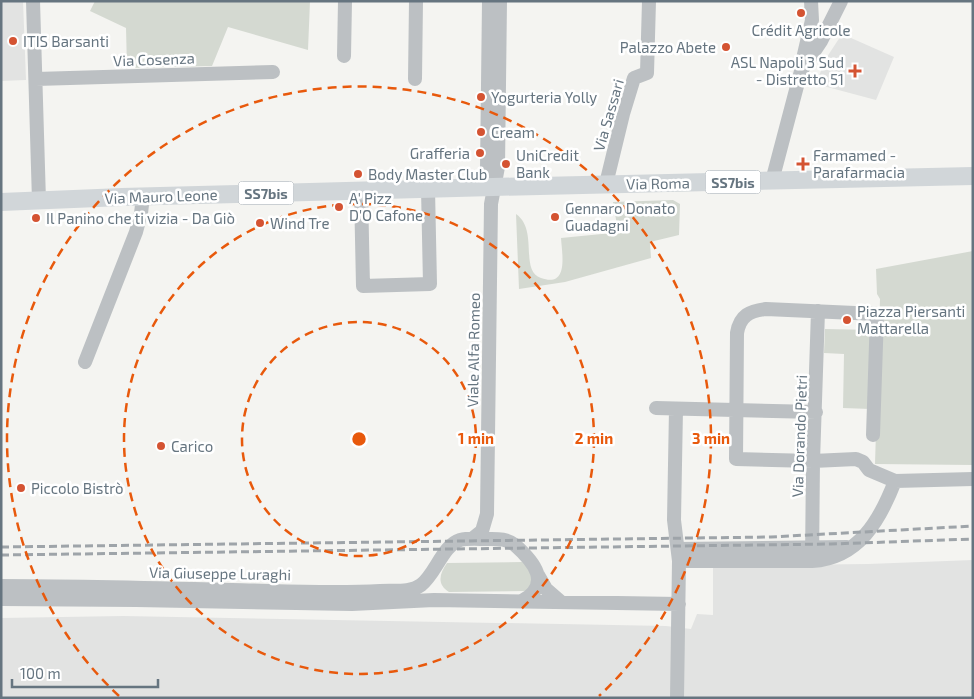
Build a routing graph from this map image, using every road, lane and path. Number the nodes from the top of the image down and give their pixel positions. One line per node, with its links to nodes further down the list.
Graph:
1 (33, 1): 14 (street)
2 (345, 1): 11 (street)
3 (416, 1): 15 (street)
4 (489, 1): 19 (street, Viale Alfa Romeo)
5 (500, 1): 19 (street, Viale Alfa Romeo)
6 (649, 1): 18 (street, Via Sassari)
7 (811, 1): 9 (street)
8 (841, 1): 10 (street)
9 (812, 20): 10 (street); 13 (street)
10 (832, 20): 13 (street)
11 (344, 56)
12 (273, 72): 14 (street, Via Cosenza)
13 (801, 72): 17 (street)
14 (36, 79): 23 (street)
15 (415, 79)
16 (973, 176): 17 (main road, Via Roma / SS7bis)
17 (772, 181): 18 (main road, Via Roma / SS7bis)
18 (606, 184): 19 (main road, Via Roma / SS7bis)
19 (493, 186): 20 (main road, Via Mauro Leone / SS7bis); 35 (street, Viale Alfa Romeo)
20 (428, 189): 21 (main road, Via Mauro Leone / SS7bis); 21 (street)
21 (361, 191): 22 (main road, Via Mauro Leone / SS7bis)
22 (143, 196): 23 (main road, Via Mauro Leone / SS7bis); 26 (street)
23 (39, 201): 24 (main road, SS7bis)
24 (1, 202)
25 (818, 311): 29 (street); 30 (street, Via Dorando Pietri); 31 (street)
26 (85, 362)
27 (656, 408): 28 (street)
28 (676, 408): 29 (street); 39 (street)
29 (736, 411): 30 (street); 32 (street)
30 (816, 412): 32 (street, Via Dorando Pietri)
31 (873, 435)
32 (813, 461): 34 (street); 38 (street, Via Dorando Pietri)
33 (973, 479): 34 (street)
34 (896, 481): 38 (street)
35 (487, 514): 36 (street); 37 (street)
36 (472, 539): 37 (street, Via Giuseppe Luraghi); 40 (street, Via Giuseppe Luraghi)
37 (501, 539): 41 (street)
38 (813, 554): 39 (street)
39 (678, 555): 47 (street)
40 (431, 573): 42 (street, Via Giuseppe Luraghi); 44 (street)
41 (538, 575): 45 (street); 46 (street)
42 (1, 586)
43 (1, 599): 44 (street, Via Giuseppe Luraghi)
44 (434, 600): 45 (street, Via Giuseppe Luraghi)
45 (522, 601): 46 (street, Via Giuseppe Luraghi)
46 (561, 602): 47 (street, Via Giuseppe Luraghi)
47 (678, 604): 48 (street)
48 (677, 698)

